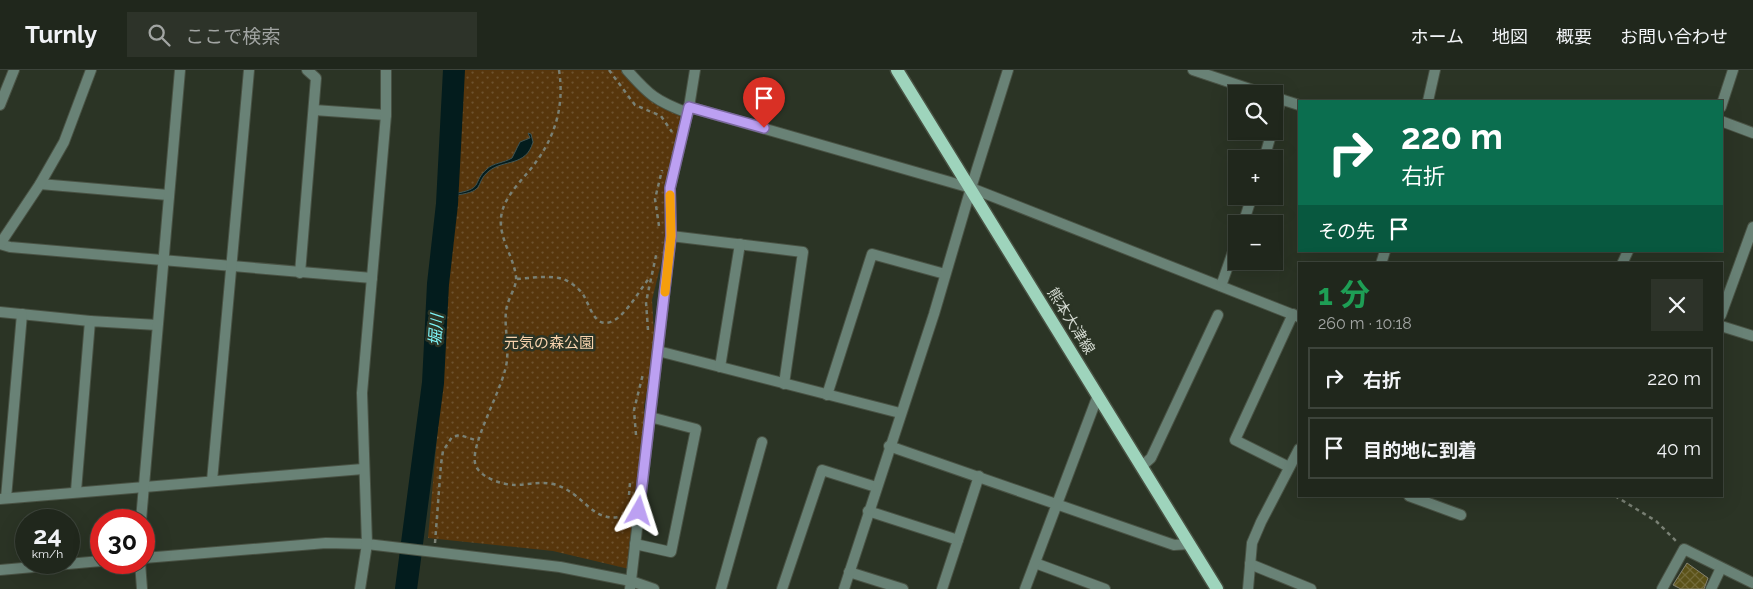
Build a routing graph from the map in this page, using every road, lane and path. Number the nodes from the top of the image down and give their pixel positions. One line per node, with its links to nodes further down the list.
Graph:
1 (14, 70): 20 (street)
2 (91, 70): 29 (street)
3 (180, 70): 31 (street)
4 (249, 70): 39 (street)
5 (307, 70): 22 (street)
6 (386, 70): 24 (street)
7 (559, 70): 44 (path)
8 (610, 70): 27 (path)
9 (627, 70): 23 (street)
10 (695, 70): 23 (street)
11 (897, 70): 30 (main road, 熊本大津線)
12 (1008, 70): 30 (street)
13 (1193, 70): 16 (street)
14 (1436, 70): 18 (street)
15 (1733, 70): 19 (street)
16 (1238, 85)
17 (1283, 100): 21 (street)
18 (1428, 100)
19 (1723, 101)
20 (0, 105)
21 (1298, 105)
22 (314, 110): 24 (street); 40 (street)
23 (689, 110): 30 (street); 34 (street)
24 (386, 115): 43 (street)
25 (1723, 122): 26 (street)
26 (1753, 133)
27 (673, 134)
28 (662, 167): 33 (path)
29 (40, 184): 31 (street); 37 (street)
30 (971, 188): 41 (street); 45 (street); 61 (main road, 熊本大津線)
31 (168, 195): 37 (street)
32 (1753, 227): 46 (street)
33 (660, 232)
34 (671, 236): 35 (street); 56 (street)
35 (740, 244): 57 (street); 59 (street)
36 (658, 247): 42 (path)
37 (162, 260): 39 (street); 52 (street)
38 (1228, 267): 45 (street)
39 (231, 268): 40 (street); 74 (street)
40 (300, 273): 43 (street)
41 (945, 274): 60 (street); 62 (street)
42 (652, 275): 44 (path); 54 (path)
43 (372, 278): 71 (street)
44 (517, 279): 65 (path)
45 (1222, 286): 50 (street)
46 (1723, 310)
47 (0, 312): 48 (street)
48 (22, 314): 51 (street); 80 (street)
49 (1218, 315): 69 (street)
50 (1296, 316): 70 (street)
51 (90, 320): 52 (street); 77 (street)
52 (157, 325): 75 (street)
53 (1723, 327): 55 (street)
54 (648, 334)
55 (1753, 336)
56 (658, 351): 57 (street); 63 (street)
57 (720, 367): 59 (street)
58 (644, 369): 64 (path)
59 (784, 384): 60 (street)
60 (827, 395): 62 (street)
61 (1098, 395): 69 (main road, 熊本大津線); 82 (street)
62 (900, 413): 67 (street)
63 (650, 417): 89 (street); 89 (street)
64 (636, 436)
65 (478, 441): 86 (path); 92 (path)
66 (762, 442): 106 (street)
67 (889, 446): 72 (street); 76 (street)
68 (1297, 454): 70 (street)
69 (1142, 466): 90 (main road, 熊本大津線)
70 (1289, 467): 96 (street)
71 (363, 469): 74 (street); 88 (street)
72 (979, 476): 82 (street); 87 (street)
73 (631, 477): 81 (path)
74 (212, 481): 75 (street)
75 (143, 486): 77 (street); 83 (street)
76 (876, 487): 84 (street); 107 (street)
77 (76, 491): 80 (street)
78 (1412, 497): 85 (street)
79 (1617, 497): 91 (path)
80 (3, 498)
81 (629, 498)
82 (1057, 503): 90 (street); 95 (street)
83 (142, 509)
84 (868, 511): 87 (street); 99 (street)
85 (1461, 515)
86 (629, 523)
87 (958, 540): 110 (street)
88 (366, 544): 92 (street); 93 (street); 104 (street)
89 (635, 544): 102 (street)
90 (1190, 544): 113 (main road, 熊本大津線)
91 (1684, 550): 97 (street); 116 (street)
92 (433, 551): 102 (street)
93 (155, 557)
94 (90, 563): 98 (street)
95 (1035, 563): 111 (street); 112 (street)
96 (1250, 564): 114 (street); 115 (street)
97 (1721, 568): 101 (street); 117 (street)
98 (0, 570)
99 (849, 572): 108 (street); 109 (street)
100 (141, 574): 103 (street)
101 (1753, 583)
102 (630, 585): 105 (street)
103 (142, 589)
104 (360, 589)
105 (654, 589)
106 (721, 589)
107 (782, 589)
108 (844, 589)
109 (903, 589)
110 (942, 589)
111 (1025, 589)
112 (1105, 589)
113 (1217, 589)
114 (1248, 589)
115 (1311, 589)
116 (1662, 589)
117 (1711, 589)

